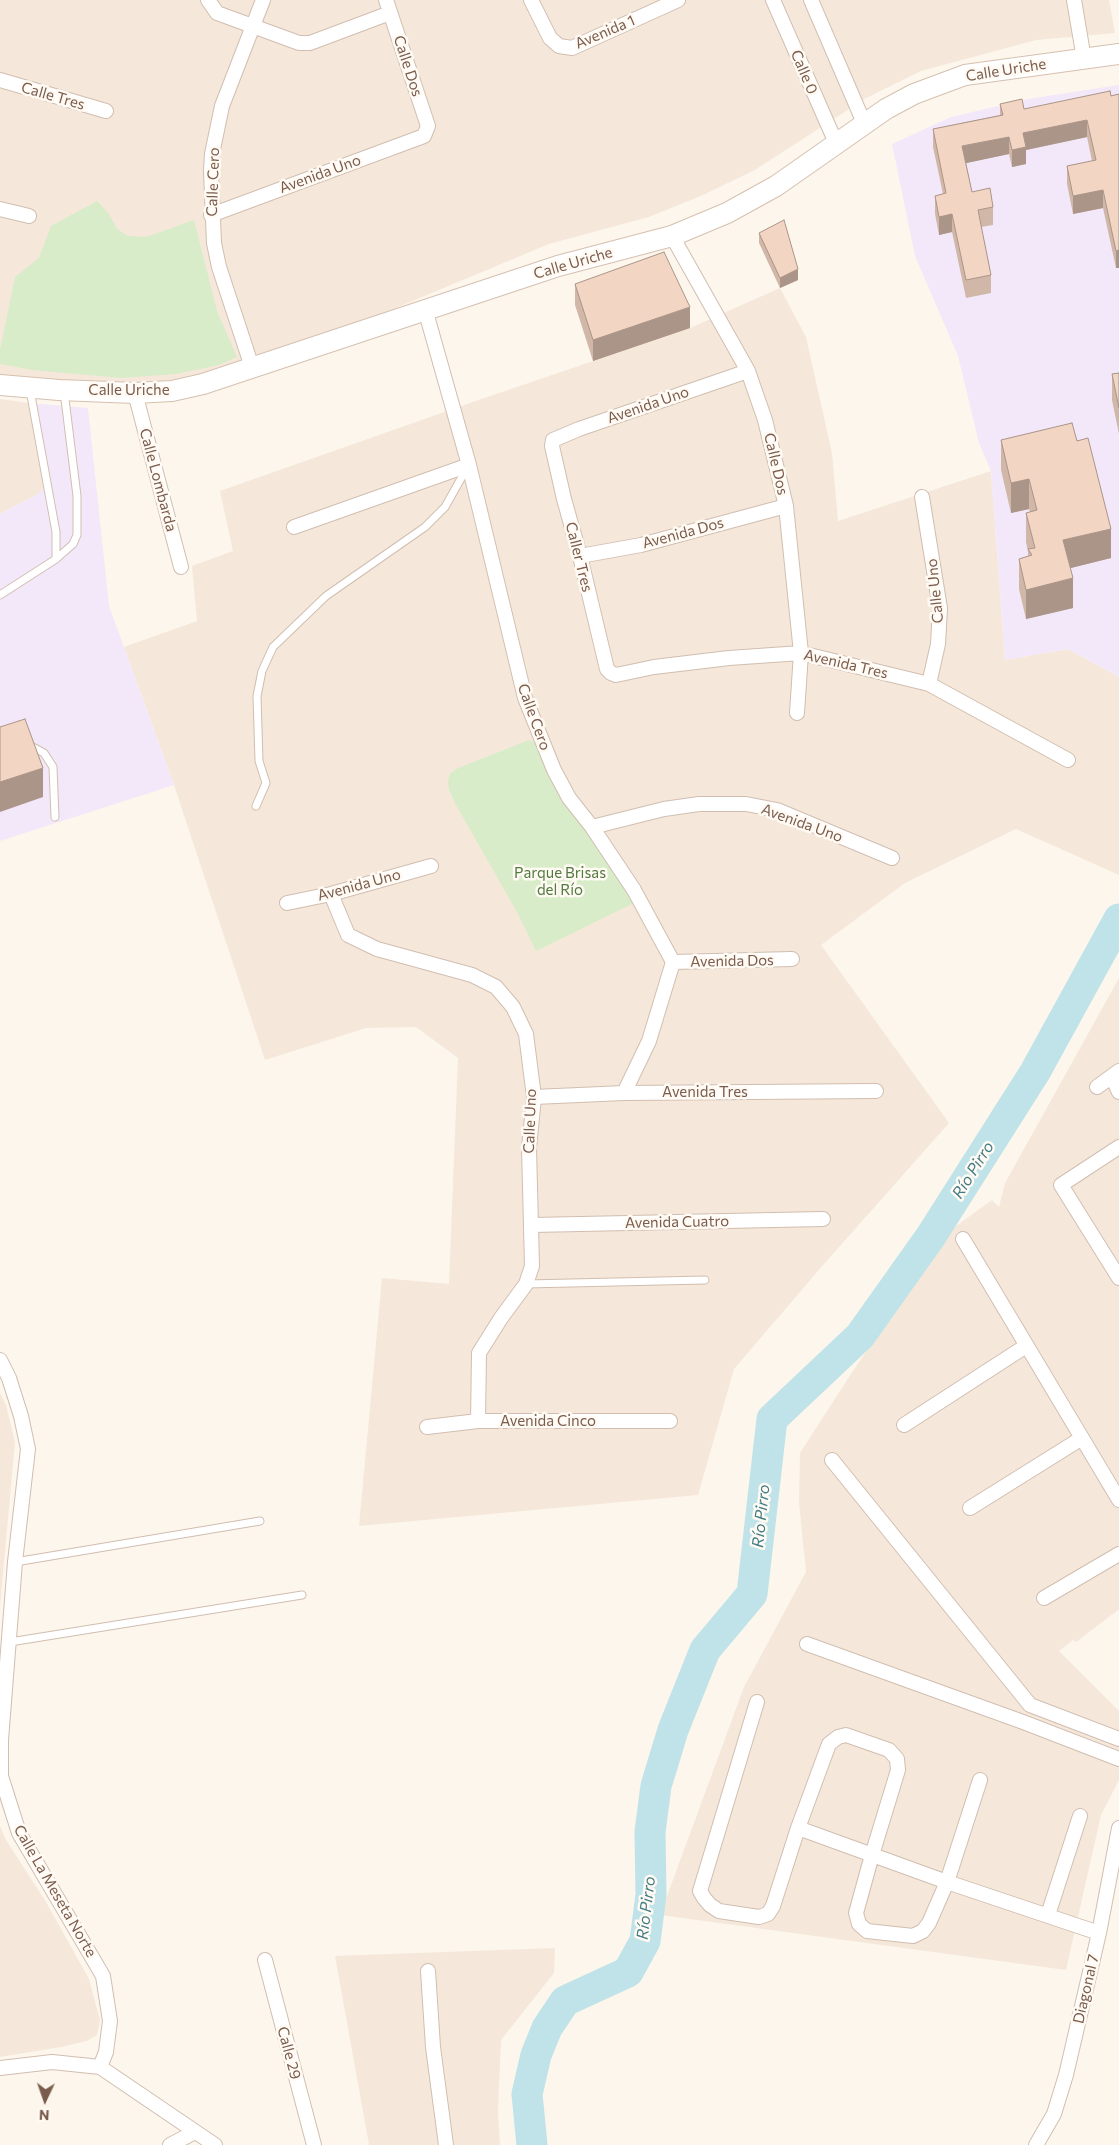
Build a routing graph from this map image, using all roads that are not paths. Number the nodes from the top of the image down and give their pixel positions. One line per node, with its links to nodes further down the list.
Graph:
1 (208, 0): 9 (street)
2 (263, 0): 9 (street, Calle Cero)
3 (531, 0): 4 (street, Avenida 1)
4 (678, 0)
5 (773, 0): 16 (street, Calle 0)
6 (811, 0): 14 (street)
7 (1074, 0): 11 (street)
8 (388, 6): 9 (street); 15 (street, Calle Dos)
9 (253, 26): 18 (street, Calle Cero)
10 (1119, 54): 11 (main road, Calle Uriche)
11 (1084, 59): 14 (main road, Calle Uriche)
12 (0, 80): 13 (street, Calle Tres)
13 (106, 111)
14 (864, 123): 16 (main road, Calle Uriche)
15 (427, 132): 18 (street, Avenida Uno)
16 (836, 142): 20 (main road, Calle Uriche)
17 (0, 209): 19 (street)
18 (211, 215): 22 (street, Calle Cero)
19 (29, 216)
20 (672, 236): 21 (main road, Calle Uriche); 23 (street, Calle Dos)
21 (425, 309): 22 (main road, Calle Uriche); 29 (street, Calle Cero)
22 (252, 367): 27 (main road, Calle Uriche)
23 (748, 371): 28 (street, Avenida Uno); 31 (street, Calle Dos)
24 (0, 385): 25 (main road, Calle Uriche)
25 (30, 388): 26 (main road, Calle Uriche); 34 (lane)
26 (64, 390): 27 (main road, Calle Uriche); 34 (lane)
27 (135, 393): 35 (street, Calle Lombarda)
28 (552, 446): 33 (street, Caller Tres)
29 (469, 465): 32 (street); 43 (lane); 45 (street, Calle Cero)
30 (922, 497): 39 (street, Calle Uno)
31 (786, 506): 33 (street, Avenida Dos); 37 (street, Calle Dos)
32 (294, 527)
33 (580, 556): 38 (street, Caller Tres)
34 (56, 559): 36 (lane)
35 (181, 567)
36 (0, 595)
37 (802, 652): 38 (street, Avenida Tres); 39 (street, Avenida Tres); 40 (street, Calle Dos)
38 (607, 669)
39 (929, 684): 42 (street, Avenida Tres)
40 (797, 713)
41 (22, 741): 44 (lane)
42 (1068, 760)
43 (256, 806)
44 (55, 817)
45 (592, 827): 46 (street, Avenida Uno); 51 (street, Calle Cero)
46 (892, 858)
47 (431, 866): 48 (street, Avenida Uno)
48 (331, 894): 49 (street, Avenida Uno); 57 (street, Calle Uno)
49 (287, 903)
50 (792, 959): 51 (street, Avenida Dos)
51 (673, 962): 55 (street)
52 (1115, 1074): 53 (street); 56 (street)
53 (1097, 1087)
54 (876, 1091): 55 (street, Avenida Tres)
55 (624, 1092): 57 (street, Avenida Tres)
56 (1119, 1092)
57 (534, 1097): 60 (street, Calle Uno)
58 (1119, 1147): 62 (street)
59 (823, 1219): 60 (street, Avenida Cuatro)
60 (532, 1225): 64 (street, Calle Uno)
61 (963, 1239): 65 (street)
62 (1119, 1278)
63 (705, 1280): 64 (lane)
64 (526, 1284): 67 (street, Calle Uno)
65 (1026, 1346): 69 (street); 71 (street)
66 (0, 1360): 77 (street, Calle La Meseta Norte)
67 (478, 1421): 68 (street, Avenida Cinco); 70 (street, Avenida Cinco)
68 (670, 1421)
69 (904, 1425)
70 (427, 1427)
71 (1082, 1438): 73 (street); 74 (street)
72 (832, 1460): 83 (street)
73 (1119, 1500)
74 (970, 1508)
75 (260, 1521): 77 (lane)
76 (1119, 1554): 79 (street)
77 (16, 1562): 80 (street, Calle La Meseta Norte)
78 (302, 1595): 80 (lane)
79 (1044, 1598)
80 (10, 1642): 97 (street, Calle La Meseta Norte)
81 (807, 1644): 84 (street)
82 (757, 1702): 89 (street)
83 (1030, 1705): 84 (street); 85 (street)
84 (1023, 1722): 86 (street)
85 (1119, 1739)
86 (1119, 1759)
87 (980, 1780): 92 (street)
88 (1080, 1816): 93 (street)
89 (798, 1828): 91 (street); 91 (street)
90 (1119, 1828): 94 (street, Diagonal 7)
91 (872, 1855): 92 (street); 92 (street)
92 (947, 1882): 93 (street)
93 (1048, 1915): 94 (street)
94 (1099, 1933): 104 (street, Diagonal 7)
95 (265, 1960): 102 (street, Calle 29)
96 (428, 1971): 103 (street)
97 (100, 2067): 98 (street); 99 (street)
98 (0, 2068)
99 (195, 2132): 100 (street); 101 (street)
100 (170, 2145)
101 (215, 2145)
102 (314, 2145)
103 (446, 2145)
104 (1036, 2145)

